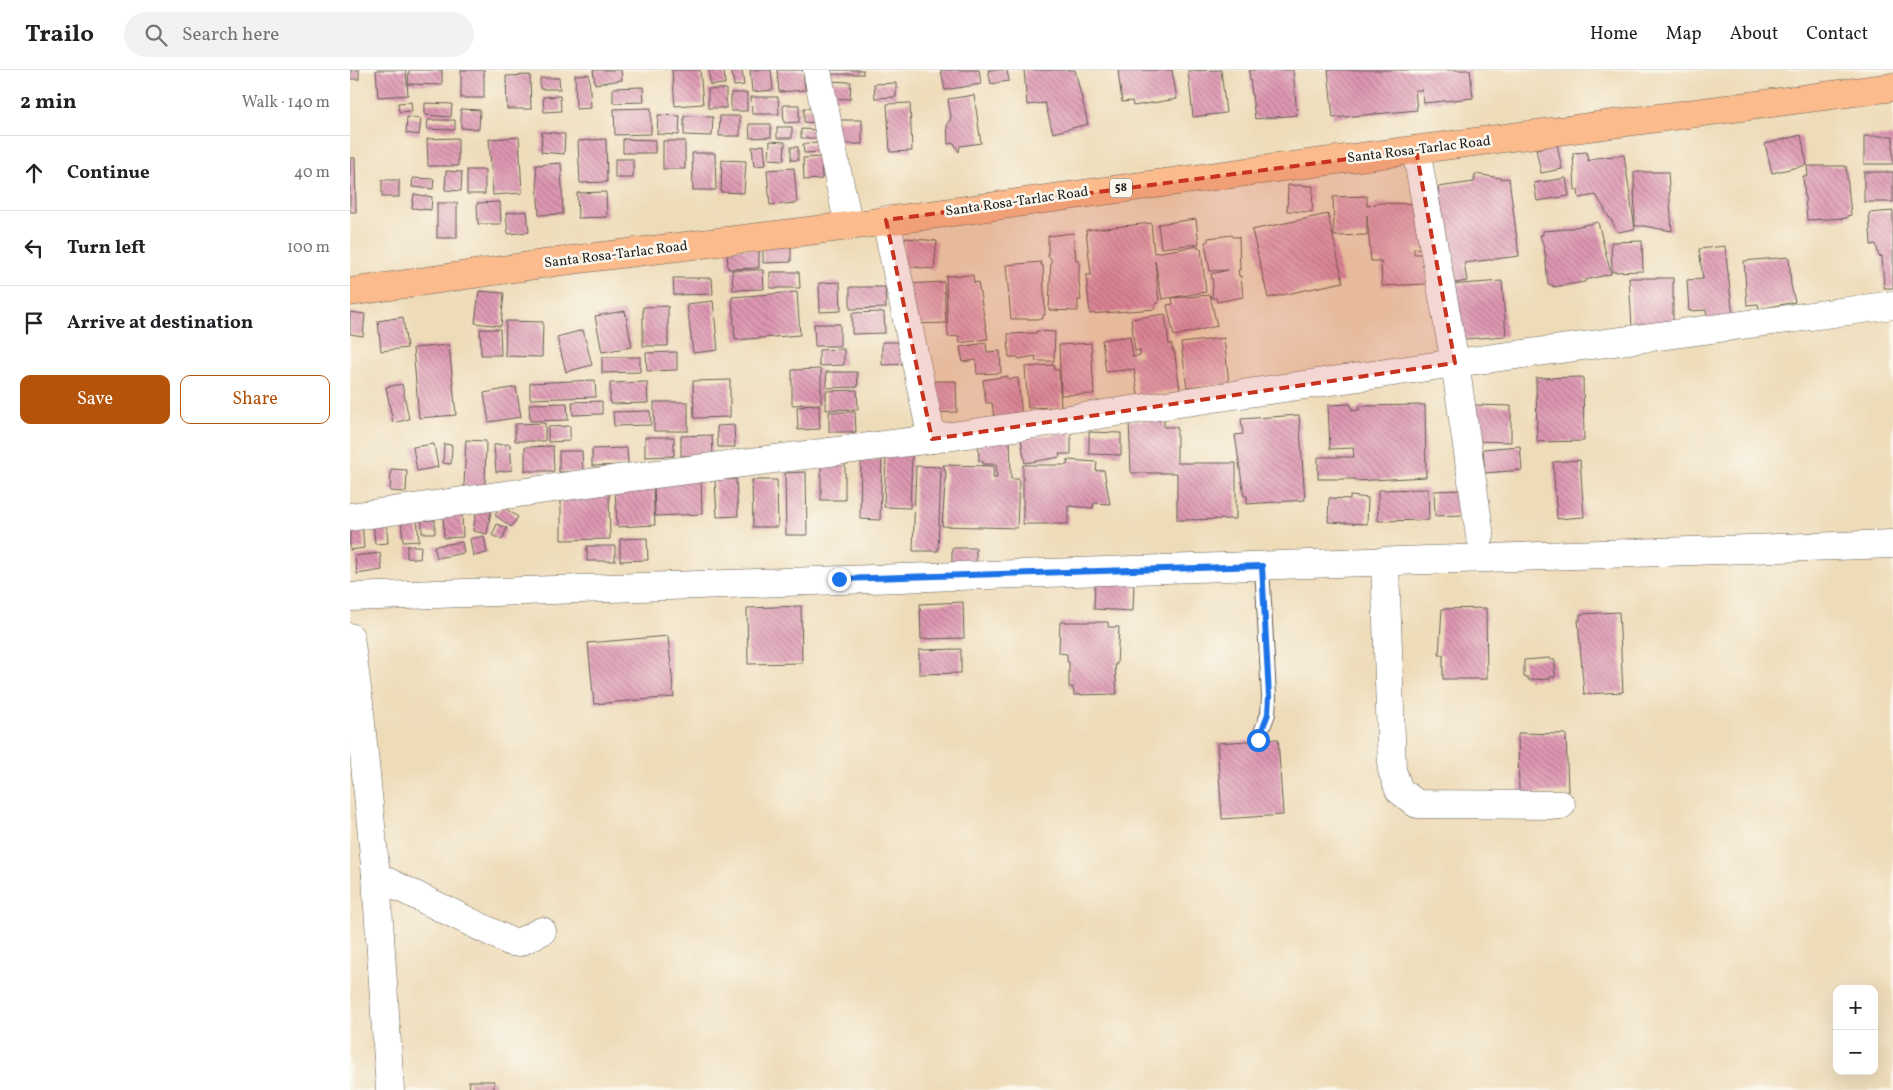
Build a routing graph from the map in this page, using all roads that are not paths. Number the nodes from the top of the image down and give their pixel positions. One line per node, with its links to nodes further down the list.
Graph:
1 (817, 70): 5 (street)
2 (1893, 87): 3 (highway, Santa Rosa-Tarlac Road / 58)
3 (1416, 150): 4 (highway, Santa Rosa-Tarlac Road / 58); 8 (street)
4 (886, 220): 5 (highway, Santa Rosa-Tarlac Road / 58); 9 (street)
5 (850, 226): 6 (highway, Santa Rosa-Tarlac Road / 58)
6 (350, 292)
7 (1893, 305): 8 (street)
8 (1455, 363): 9 (street); 11 (street)
9 (932, 439): 10 (street)
10 (350, 517)
11 (1480, 536)
12 (1893, 544): 13 (street)
13 (1385, 561): 14 (street); 19 (street)
14 (1262, 566): 15 (street); 18 (lane)
15 (350, 597)
16 (350, 637): 17 (street)
17 (355, 704): 20 (street)
18 (1258, 740)
19 (1561, 805)
20 (376, 876): 21 (street); 22 (street)
21 (542, 931)
22 (390, 1090)

